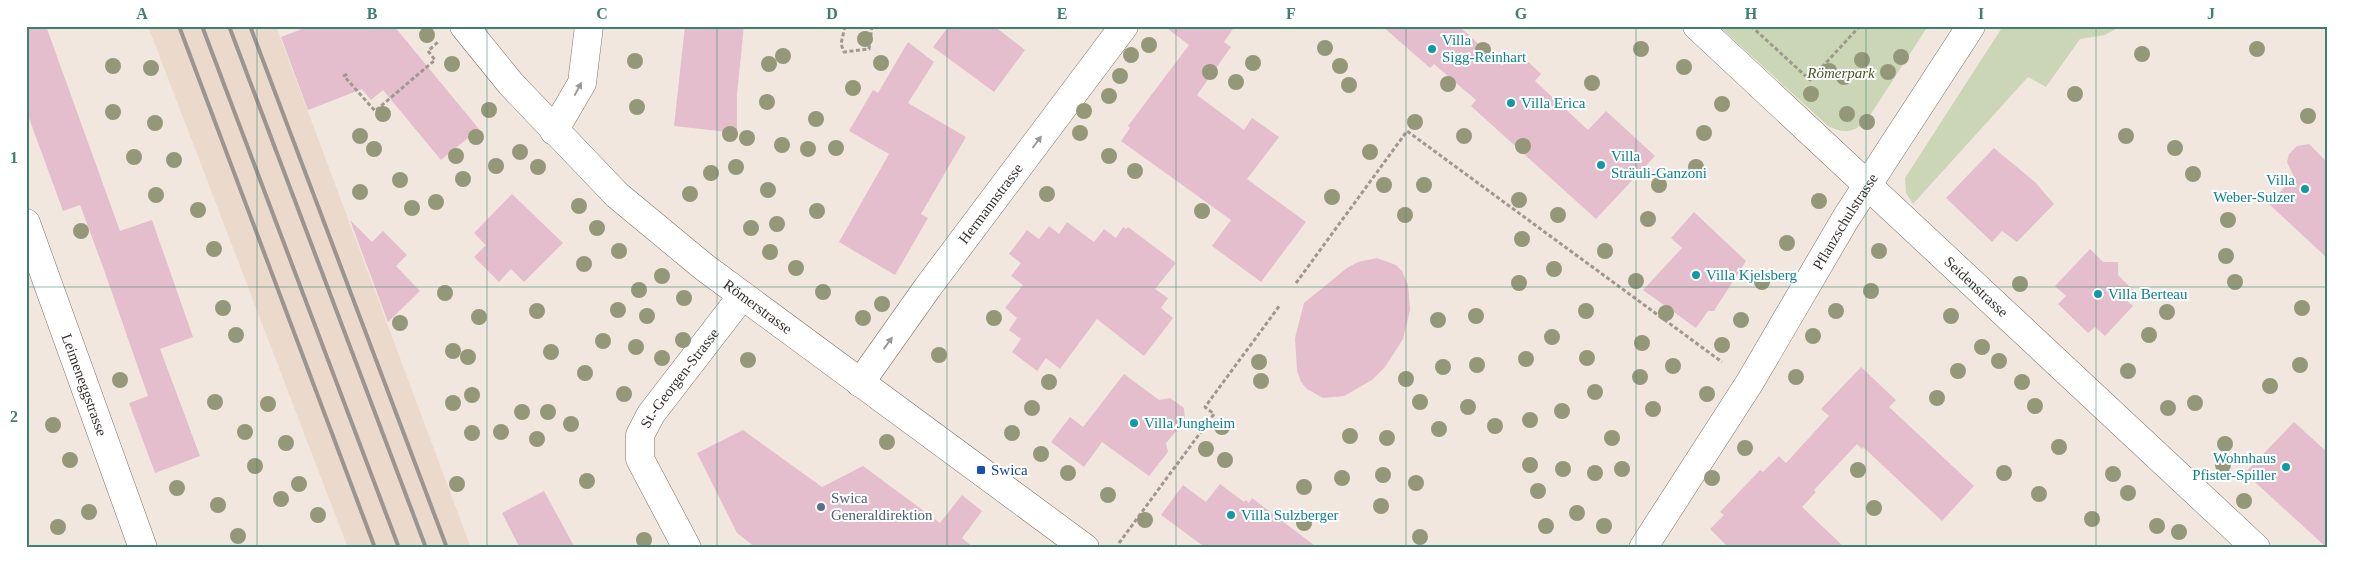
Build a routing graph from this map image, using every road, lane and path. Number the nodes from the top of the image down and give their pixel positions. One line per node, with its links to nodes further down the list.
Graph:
1 (464, 26): 12 (street, Römerstrasse)
2 (589, 26): 12 (street, one-way to 2)
3 (845, 26): 4 (path)
4 (872, 26)
5 (1124, 26): 19 (street, Hermannstrasse, one-way to 5)
6 (1697, 26): 13 (street, Seidenstrasse)
7 (1752, 26): 8 (path)
8 (1860, 26)
9 (1971, 26): 13 (street, Pflanzschulstrasse)
10 (434, 45): 11 (path)
11 (347, 74)
12 (554, 131): 16 (street, Römerstrasse)
13 (1867, 186): 24 (street, Pflanzschulstrasse); 25 (street, Seidenstrasse)
14 (26, 223): 21 (street, Leimeneggstrasse)
15 (1296, 283): 18 (path)
16 (742, 296): 19 (street, Römerstrasse); 22 (street, St.-Georgen-Strasse)
17 (1280, 305): 20 (path)
18 (1722, 362)
19 (860, 383): 23 (street, Römerstrasse)
20 (1119, 543)
21 (143, 548)
22 (687, 548)
23 (1085, 548)
24 (1643, 548)
25 (2256, 548)

